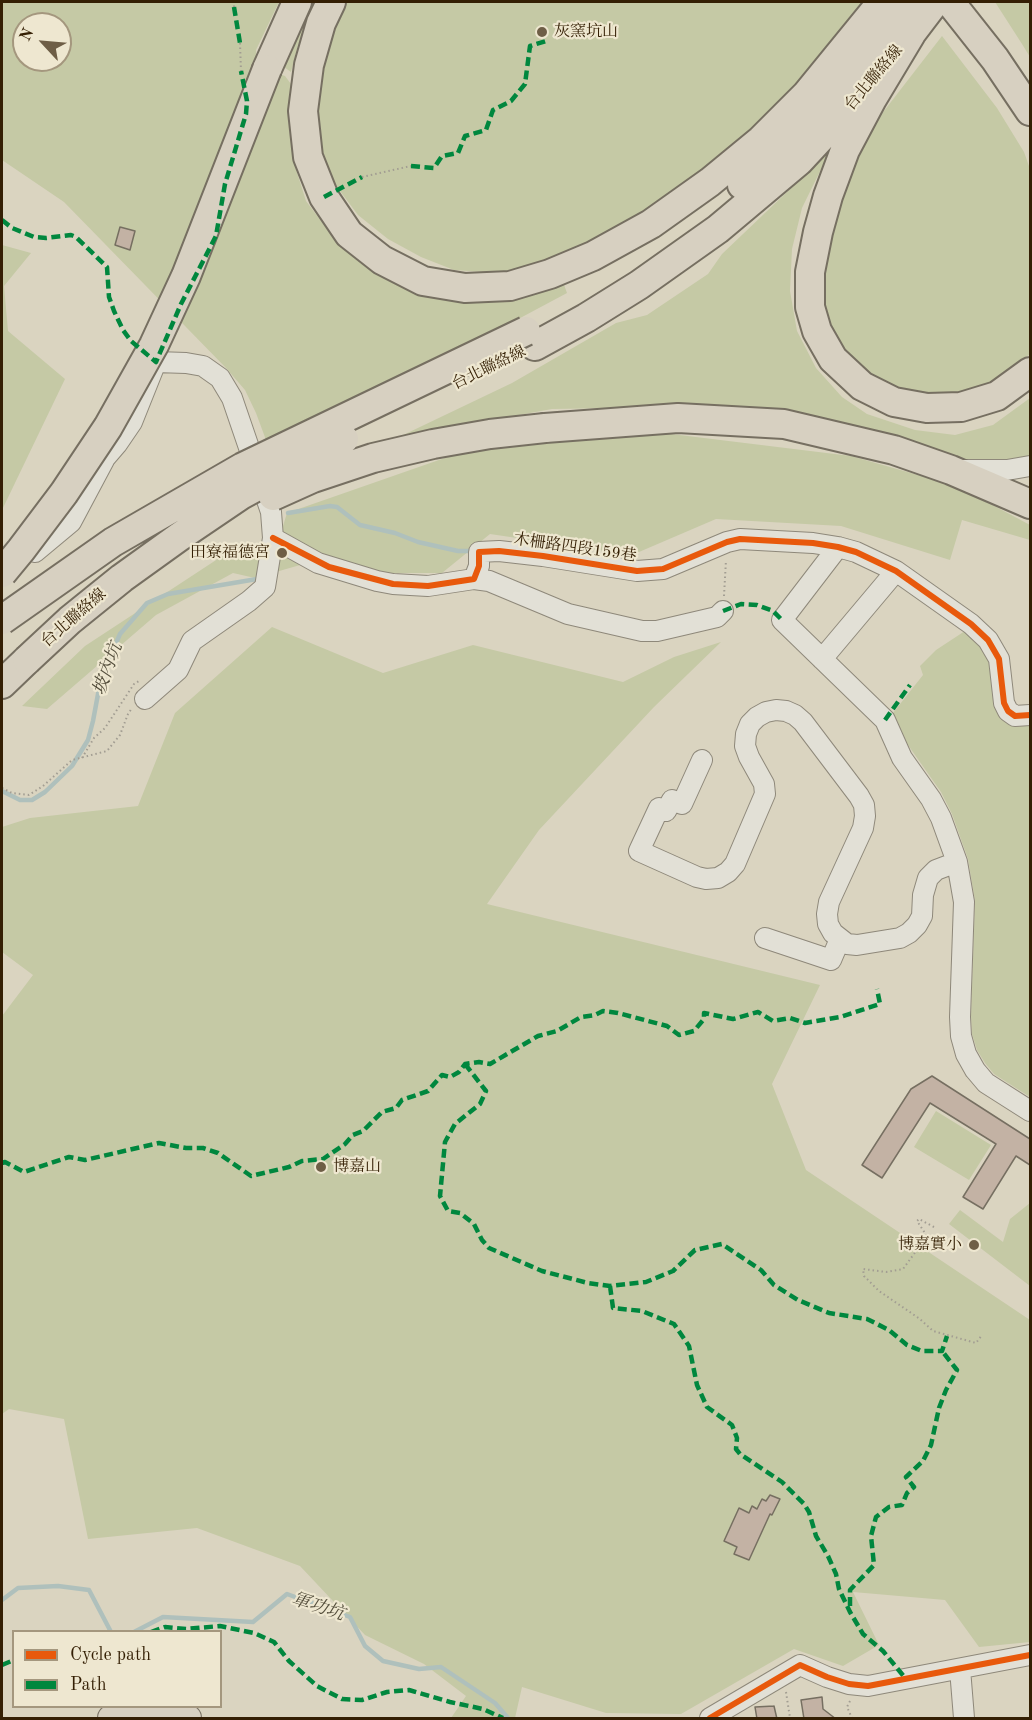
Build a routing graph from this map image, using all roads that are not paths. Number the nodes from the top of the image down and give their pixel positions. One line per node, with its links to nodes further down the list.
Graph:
1 (297, 2): 22 (highway, bridge)
2 (331, 2): 6 (highway)
3 (935, 2): 6 (highway, 台北聯絡線)
4 (950, 2): 7 (highway)
5 (976, 2): 8 (highway)
6 (901, 14): 11 (highway, 台北聯絡線); 12 (highway)
7 (995, 59): 9 (highway); 10 (highway)
8 (1030, 82)
9 (1030, 111)
10 (1030, 126)
11 (531, 338): 25 (highway, 台北聯絡線, bridge); 27 (highway, 台北聯絡線, bridge)
12 (1030, 372)
13 (105, 458): 17 (street); 19 (street); 20 (street)
14 (1030, 466): 15 (street)
15 (951, 470): 16 (highway); 27 (highway, bridge)
16 (1030, 504)
17 (273, 538): 23 (street); 29 (street)
18 (838, 547): 21 (street, 木柵路四段159巷); 23 (street, 木柵路四段159巷); 26 (street)
19 (2, 552)
20 (35, 552)
21 (896, 571): 26 (street); 30 (street, 木柵路四段159巷)
22 (2, 573)
23 (474, 579): 24 (street)
24 (723, 611)
25 (2, 620)
26 (822, 659): 32 (street)
27 (27, 660): 28 (highway, 台北聯絡線)
28 (2, 684)
29 (145, 699)
30 (1030, 715)
31 (702, 760): 34 (street)
32 (957, 862): 34 (street); 35 (street)
33 (765, 938): 34 (street)
34 (840, 939)
35 (1030, 1111)
36 (1030, 1655): 37 (street)
37 (960, 1669): 40 (street); 41 (street)
38 (111, 1719): 39 (main road)
39 (188, 1719)
40 (710, 1719)
41 (964, 1719)

